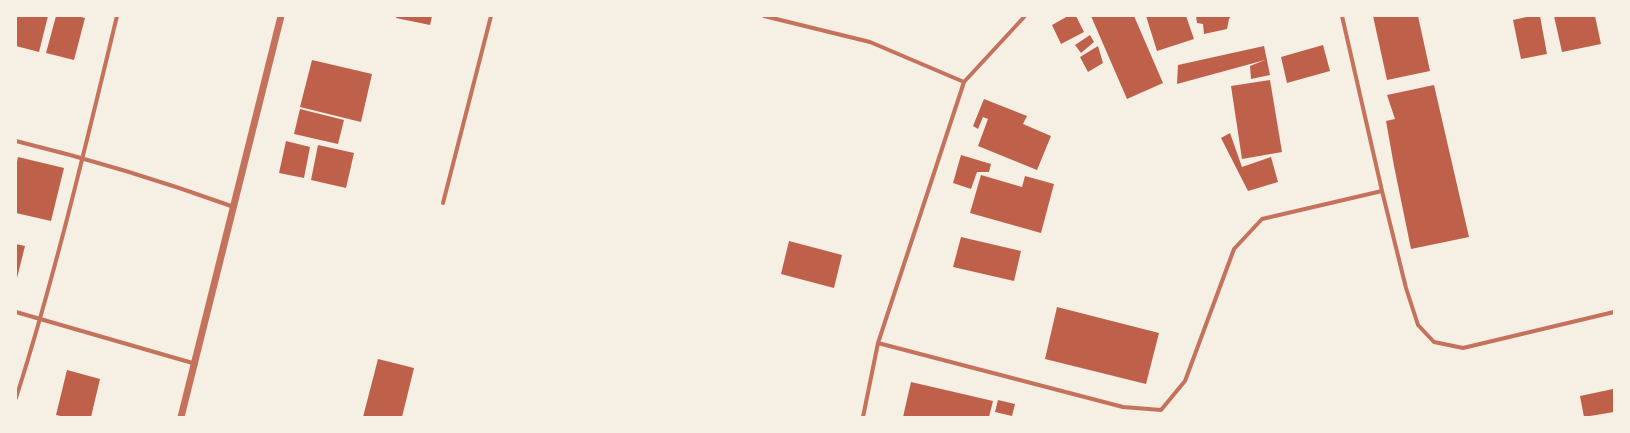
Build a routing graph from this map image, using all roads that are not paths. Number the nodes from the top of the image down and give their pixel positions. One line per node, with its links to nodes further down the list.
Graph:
1 (116, 16): 9 (street)
2 (281, 16): 12 (street)
3 (491, 16): 11 (street)
4 (764, 16): 7 (street)
5 (1025, 16): 7 (street)
6 (1342, 16): 10 (street)
7 (964, 82): 16 (street)
8 (16, 141): 9 (street)
9 (83, 157): 12 (street); 15 (street)
10 (1382, 191): 14 (street); 16 (street)
11 (443, 204)
12 (234, 207): 17 (street)
13 (16, 312): 15 (street)
14 (1614, 312)
15 (40, 320): 17 (street); 18 (street)
16 (878, 343): 20 (street)
17 (196, 364): 19 (street)
18 (16, 398)
19 (181, 417)
20 (862, 417)

